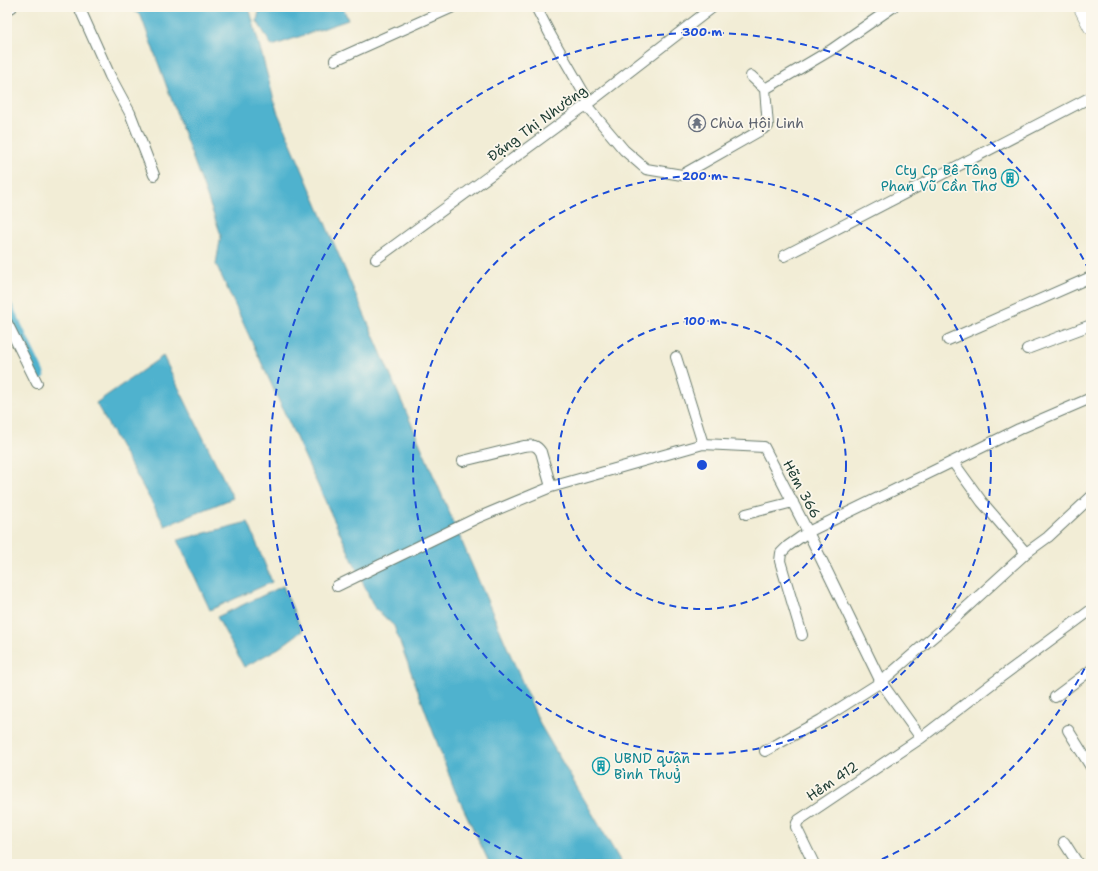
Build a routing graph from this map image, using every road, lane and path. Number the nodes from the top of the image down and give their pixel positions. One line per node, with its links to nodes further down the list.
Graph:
1 (12, 7): 8 (street)
2 (79, 7): 15 (street)
3 (453, 7): 10 (street)
4 (536, 7): 14 (street)
5 (713, 7): 14 (street, Đặng Thị Nhường)
6 (893, 7): 12 (street)
7 (1081, 7): 9 (highway)
8 (7, 10)
9 (1091, 27)
10 (335, 60)
11 (751, 76): 12 (street)
12 (765, 89): 14 (street)
13 (1091, 97): 16 (street)
14 (587, 104): 17 (street, Đặng Thị Nhường)
15 (154, 175)
16 (784, 256)
17 (376, 259)
18 (1091, 278): 21 (street)
19 (7, 323): 24 (street)
20 (1091, 325): 22 (street)
21 (948, 340)
22 (1028, 349)
23 (676, 357): 26 (street)
24 (37, 383)
25 (1091, 398): 28 (street, Hẽm 366)
26 (703, 444): 29 (street, Hẽm 366); 31 (street, Hẽm 366)
27 (463, 460): 29 (street)
28 (952, 462): 33 (street, Hẽm 366); 34 (street)
29 (551, 487): 35 (street, Hẽm 366)
30 (1091, 497): 34 (street)
31 (793, 502): 32 (street); 33 (street, Hẽm 366)
32 (746, 514)
33 (808, 532): 37 (street); 39 (street)
34 (1026, 554): 39 (street)
35 (337, 586)
36 (1091, 610): 42 (street, Hẻm 412)
37 (802, 635)
38 (1091, 670): 40 (street)
39 (881, 682): 42 (street); 43 (street)
40 (1055, 697)
41 (1068, 730): 44 (street)
42 (920, 738): 46 (street, Hẻm 412)
43 (765, 751)
44 (1091, 767)
45 (1064, 842): 47 (street)
46 (814, 864)
47 (1078, 864)

